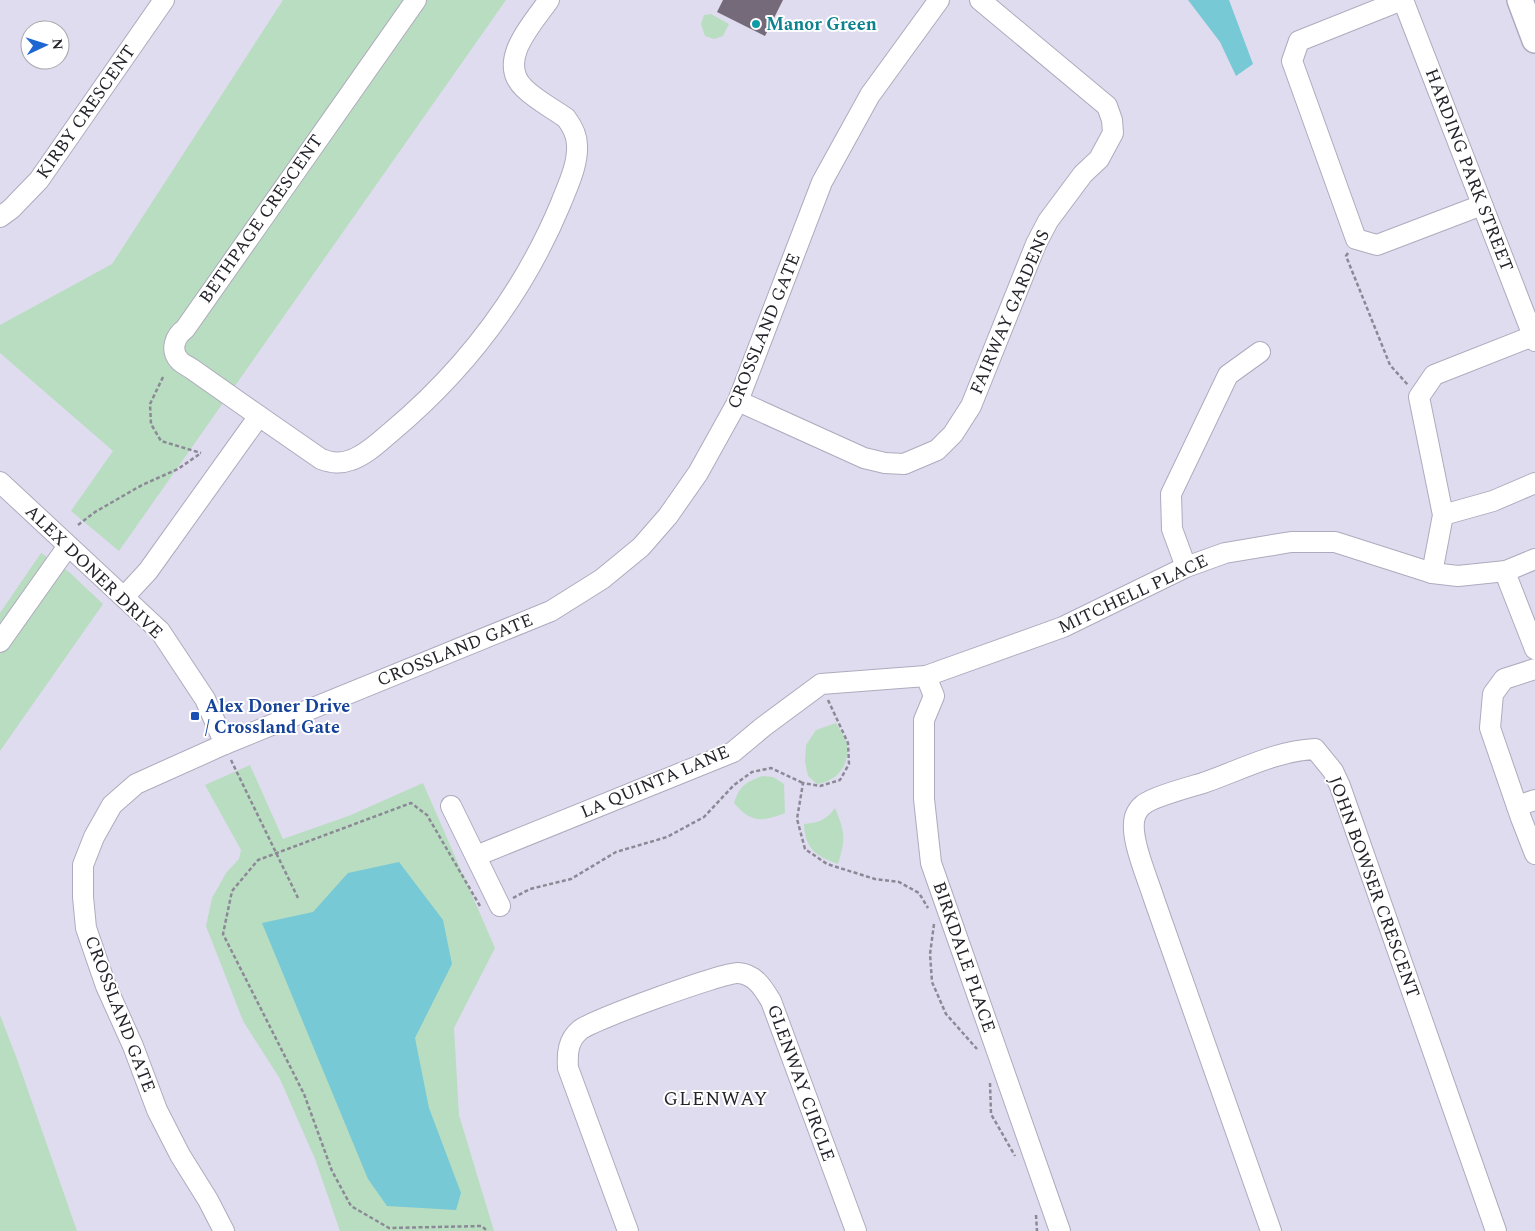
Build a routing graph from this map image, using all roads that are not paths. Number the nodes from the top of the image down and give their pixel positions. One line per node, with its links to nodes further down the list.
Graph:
1 (164, 0): 10 (street, KIRBY CRESCENT)
2 (416, 0): 14 (street, BETHPAGE CRESCENT)
3 (549, 0): 14 (street, BETHPAGE CRESCENT)
4 (940, 0): 13 (street, CROSSLAND GATE)
5 (980, 0): 13 (street, FAIRWAY GARDENS)
6 (1403, 0): 9 (street, HARDING PARK STREET); 9 (street)
7 (1520, 0): 8 (main road)
8 (1535, 40)
9 (1482, 205): 11 (street, HARDING PARK STREET)
10 (0, 217)
11 (1534, 338): 17 (street)
12 (1260, 352): 20 (street)
13 (738, 401): 29 (street, CROSSLAND GATE)
14 (259, 416): 23 (street)
15 (0, 482): 18 (street, ALEX DONER DRIVE)
16 (1535, 483): 17 (street)
17 (1443, 515): 22 (street)
18 (68, 546): 23 (street, ALEX DONER DRIVE); 24 (street)
19 (1535, 559): 21 (street, MITCHELL PLACE)
20 (1186, 567): 22 (street, MITCHELL PLACE); 27 (street, MITCHELL PLACE)
21 (1506, 571): 22 (street, MITCHELL PLACE); 25 (street)
22 (1432, 573)
23 (124, 597): 29 (street, ALEX DONER DRIVE)
24 (0, 642)
25 (1534, 643)
26 (1535, 668): 30 (street)
27 (926, 676): 28 (street, MITCHELL PLACE); 38 (street, BIRKDALE PLACE)
28 (821, 684): 33 (street, LA QUINTA LANE)
29 (225, 744): 35 (street, CROSSLAND GATE)
30 (1526, 803): 32 (street)
31 (451, 806): 33 (street)
32 (1535, 854)
33 (476, 856): 34 (street)
34 (500, 906)
35 (224, 1231)
36 (628, 1231): 37 (street, GLENWAY CIRCLE)
37 (856, 1231)
38 (1060, 1231)
39 (1271, 1231): 40 (street, JOHN BOWSER CRESCENT)
40 (1496, 1231)

